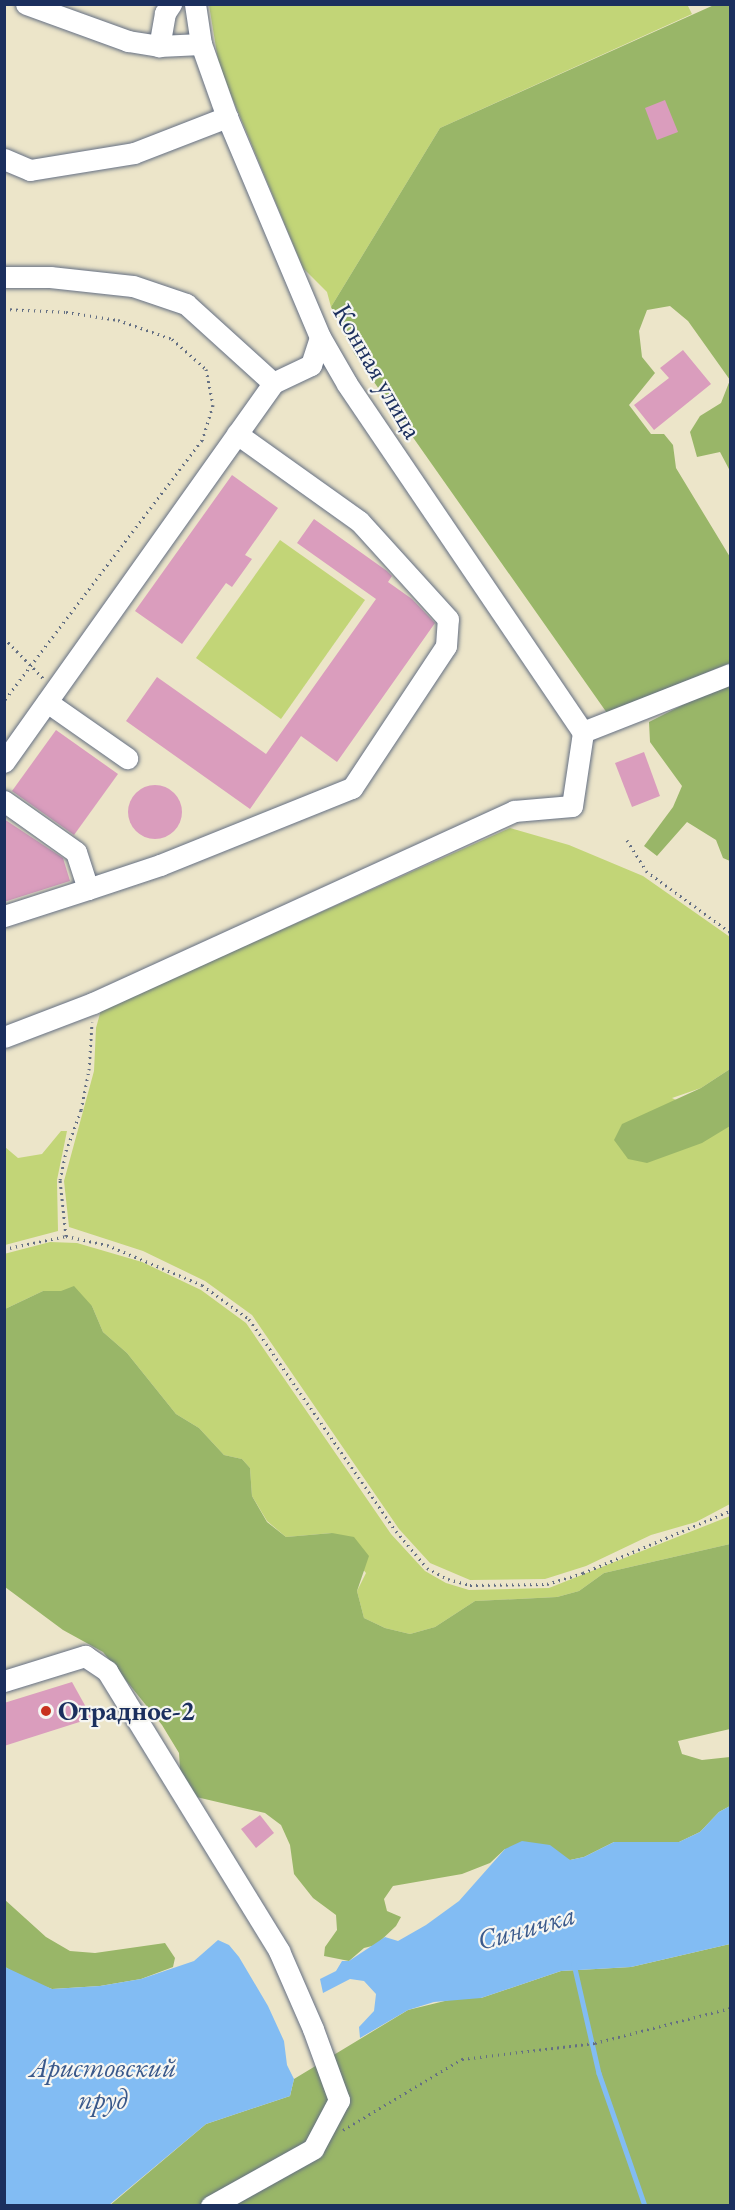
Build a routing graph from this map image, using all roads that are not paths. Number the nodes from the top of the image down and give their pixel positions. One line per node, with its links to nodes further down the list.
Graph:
1 (26, 4): 5 (street)
2 (195, 4): 4 (street, Конная улица)
3 (169, 5): 5 (street)
4 (201, 44): 5 (street); 6 (street, Конная улица)
5 (159, 46)
6 (227, 117): 7 (street); 9 (street, Конная улица)
7 (4, 159)
8 (4, 277): 10 (street)
9 (320, 336): 10 (street); 14 (street, Конная улица)
10 (273, 383): 11 (street)
11 (237, 434): 13 (street); 18 (street)
12 (730, 674): 14 (street)
13 (52, 695): 15 (street); 16 (street)
14 (583, 732): 20 (street)
15 (127, 758)
16 (4, 762)
17 (4, 801): 18 (street)
18 (88, 889): 19 (street)
19 (4, 916)
20 (4, 1037)
21 (4, 1681): 22 (street)
22 (211, 2205)

